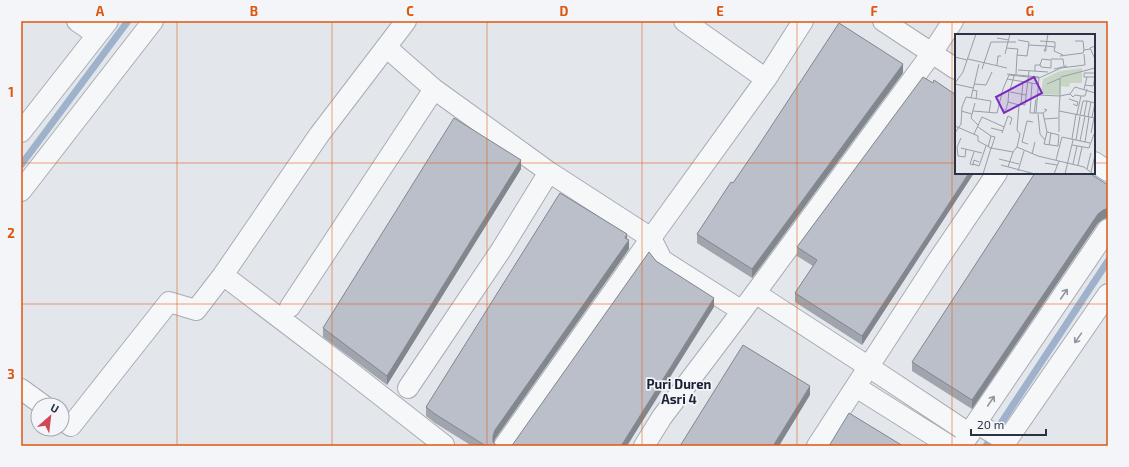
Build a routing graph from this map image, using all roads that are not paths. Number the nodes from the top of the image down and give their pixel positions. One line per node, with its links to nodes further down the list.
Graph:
1 (77, 21): 8 (street)
2 (153, 21): 19 (street)
3 (406, 21): 9 (street)
4 (684, 21): 12 (street)
5 (802, 21): 12 (street)
6 (883, 21): 10 (street)
7 (953, 21): 10 (street)
8 (103, 28): 14 (street)
9 (386, 46): 13 (street); 22 (street)
10 (932, 53): 11 (street); 23 (street)
11 (955, 68)
12 (766, 79): 21 (street)
13 (434, 89): 17 (street); 25 (street)
14 (21, 132)
15 (1095, 163): 16 (street)
16 (1108, 171)
17 (549, 172): 21 (street); 29 (street)
18 (996, 174): 27 (street)
19 (21, 191)
20 (1108, 229): 33 (street, one-way to 20)
21 (651, 238): 26 (street); 35 (street)
22 (223, 275): 32 (street); 34 (street)
23 (755, 293): 26 (street); 27 (street)
24 (1108, 294): 33 (street, one-way to 33)
25 (290, 308)
26 (742, 312): 36 (street)
27 (869, 367): 28 (street); 33 (street)
28 (856, 387): 37 (street); 38 (street)
29 (408, 388)
30 (21, 389): 31 (street)
31 (32, 397)
32 (70, 425)
33 (986, 436)
34 (444, 446)
35 (504, 446)
36 (644, 446)
37 (817, 446)
38 (950, 446)

